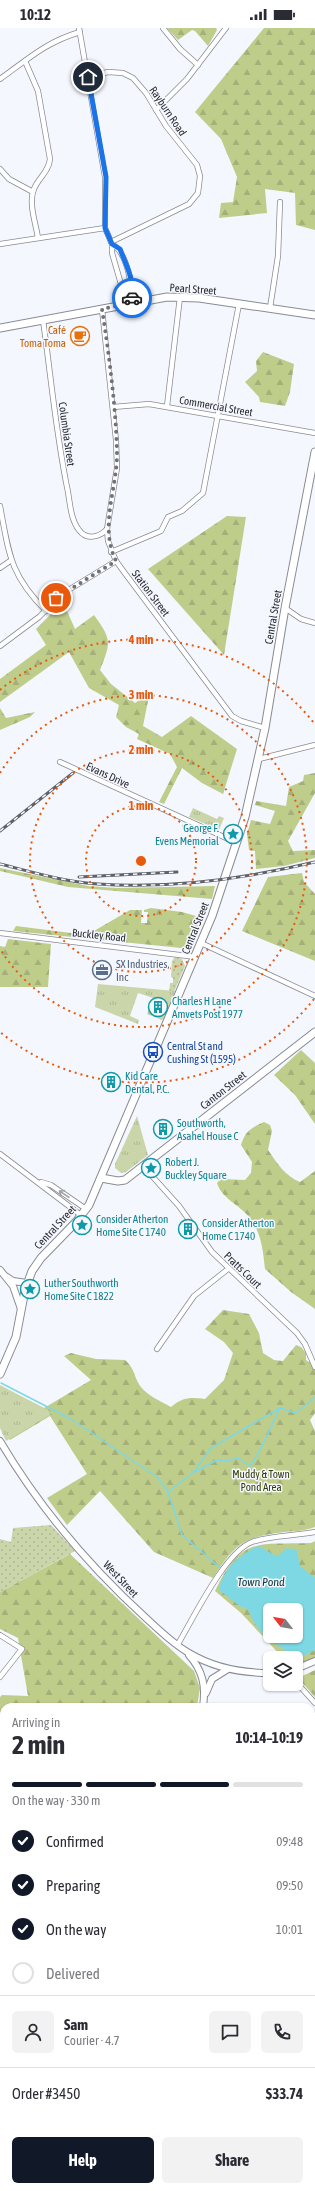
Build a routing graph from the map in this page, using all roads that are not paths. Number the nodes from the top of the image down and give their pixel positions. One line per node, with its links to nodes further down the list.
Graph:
1 (163, 28): 5 (street)
2 (226, 28): 5 (street)
3 (79, 30): 4 (street); 6 (street)
4 (25, 61): 7 (street); 10 (street)
5 (198, 65): 8 (street)
6 (88, 77): 8 (street, Rayburn Road); 12 (street)
7 (0, 79)
8 (156, 110): 14 (street, Rayburn Road)
9 (0, 169): 10 (street)
10 (33, 192): 13 (street)
11 (280, 202): 19 (street)
12 (105, 228): 13 (street); 14 (street)
13 (38, 238): 15 (street)
14 (112, 243): 17 (street); 17 (street)
15 (0, 244)
16 (180, 297): 17 (main road, Pearl Street); 18 (main road, Pearl Street); 24 (street)
17 (130, 303): 20 (main road, Pearl Street)
18 (239, 304): 19 (main road, Pearl Street); 26 (street)
19 (270, 308): 21 (main road, Pearl Street)
20 (102, 309): 22 (main road, Pearl Street); 25 (street, Station Street)
21 (315, 315)
22 (43, 320): 23 (main road, Pearl Street); 31 (street, Columbia Street)
23 (0, 328)
24 (167, 406): 25 (street, Commercial Street); 26 (street, Commercial Street)
25 (112, 407): 30 (street, Station Street)
26 (218, 415): 27 (street, Commercial Street); 33 (street)
27 (315, 433)
28 (315, 452): 37 (main road, Central Street)
29 (0, 506): 34 (street)
30 (107, 529): 31 (street); 32 (street, Station Street)
31 (96, 537): 32 (street, Columbia Street)
32 (108, 541): 33 (street, Station Street)
33 (111, 552): 35 (street, Station Street)
34 (10, 561): 36 (street); 38 (street)
35 (116, 561): 38 (street); 41 (street, Station Street)
36 (0, 568)
37 (285, 608): 39 (street); 41 (main road, Central Street)
38 (46, 611): 40 (street)
39 (315, 623)
40 (0, 646)
41 (265, 728): 43 (main road, Central Street)
42 (315, 745): 43 (street)
43 (259, 759): 45 (main road, Central Street)
44 (60, 762): 45 (street, Evans Drive)
45 (237, 843): 47 (main road, Central Street)
46 (0, 933): 48 (street, Buckley Road)
47 (201, 943): 48 (main road, Central Street); 49 (street)
48 (196, 957): 53 (main road, Central Street)
49 (315, 996)
50 (315, 1032): 52 (main road, Canton Street)
51 (0, 1154): 54 (street)
52 (143, 1166): 53 (main road, Canton Street); 57 (street, Pratts Court)
53 (101, 1178): 55 (main road, Central Street)
54 (39, 1182): 55 (street, one-way to 54); 56 (street)
55 (86, 1210): 56 (main road, Central Street)
56 (82, 1216): 60 (main road, Central Street)
57 (228, 1269): 62 (street); 63 (street, Pratts Court)
58 (1, 1272): 59 (street); 60 (street)
59 (13, 1286): 60 (street); 61 (street)
60 (26, 1286): 61 (main road, Central Street)
61 (22, 1313): 64 (main road, Central Street)
62 (157, 1349)
63 (315, 1367)
64 (0, 1374)
65 (0, 1441): 68 (street, West Street)
66 (315, 1532): 68 (street)
67 (0, 1635): 74 (street)
68 (178, 1644): 69 (street, West Street)
69 (188, 1653): 72 (street, West Street); 76 (street)
70 (315, 1661): 71 (street)
71 (303, 1666)
72 (228, 1669): 73 (street, West Street); 77 (street)
73 (263, 1672)
74 (0, 1677)
75 (303, 1690): 78 (street)
76 (204, 1703)
77 (204, 1703)
78 (315, 1703)

